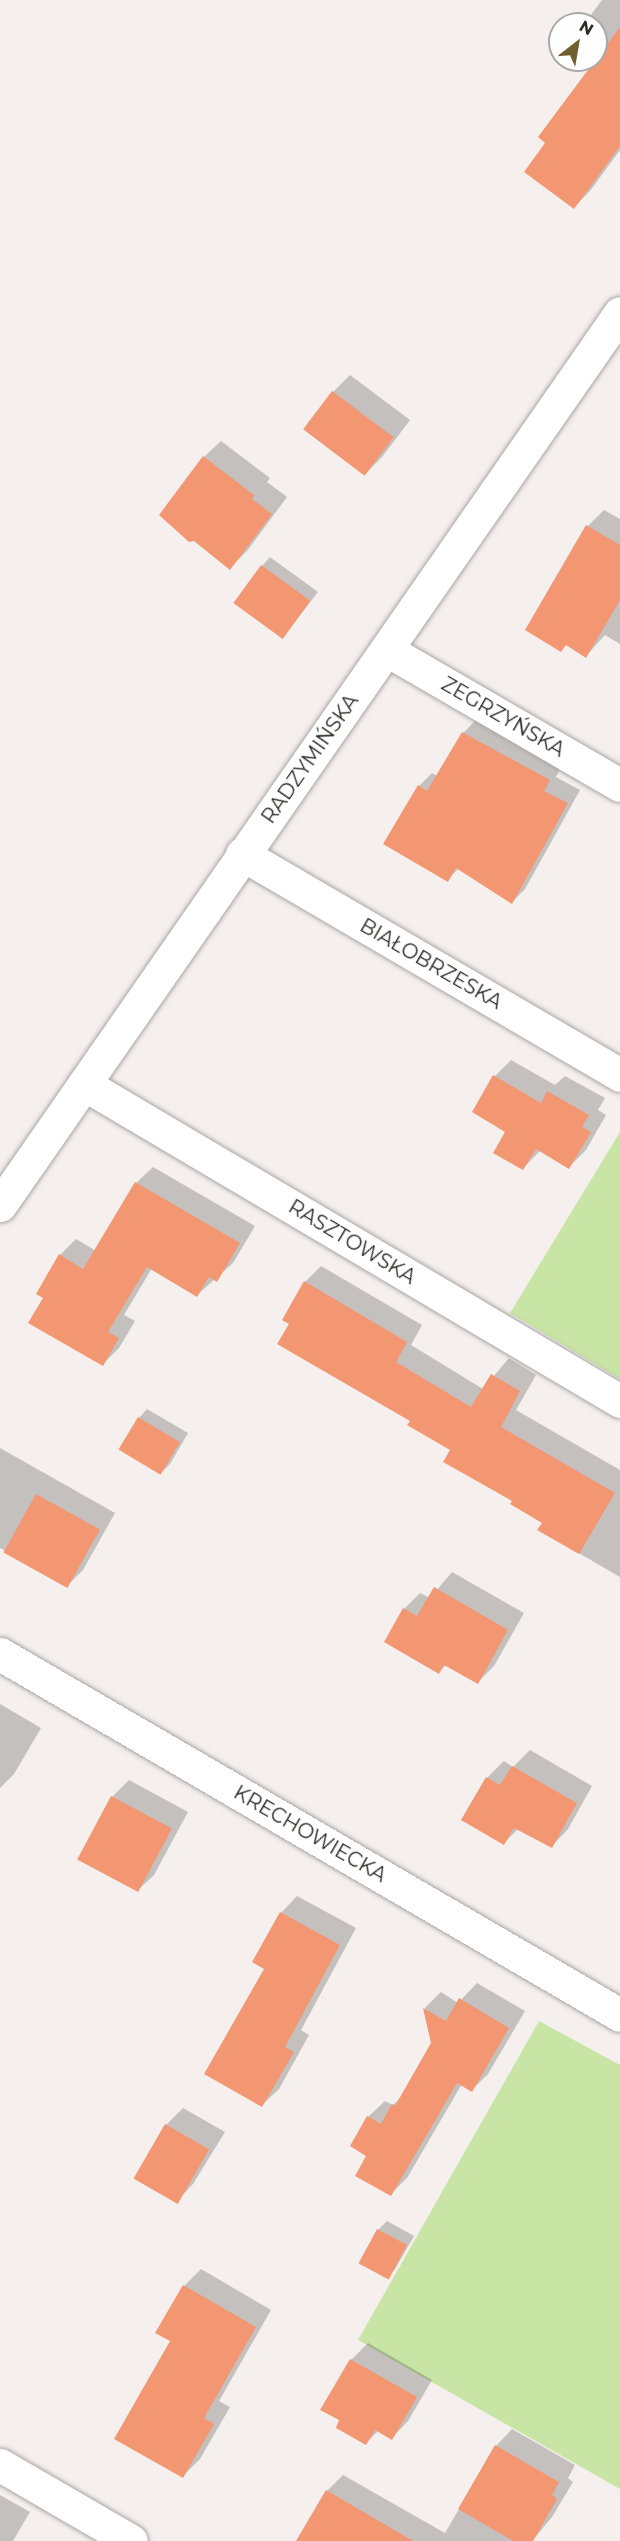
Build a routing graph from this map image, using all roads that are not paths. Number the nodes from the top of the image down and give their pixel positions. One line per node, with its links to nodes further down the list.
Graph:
1 (620, 313): 2 (street, RADZYMIŃSKA)
2 (387, 650): 3 (street, ZEGRZYŃSKA); 4 (street, RADZYMIŃSKA)
3 (620, 784)
4 (242, 854): 5 (street, BIAŁOBRZESKA); 6 (street, RADZYMIŃSKA)
5 (620, 1075)
6 (84, 1084): 7 (street, RADZYMIŃSKA); 8 (street, RASZTOWSKA)
7 (0, 1205)
8 (620, 1401)
9 (0, 1654): 10 (street, KRECHOWIECKA)
10 (620, 2015)
11 (0, 2465): 12 (street)
12 (131, 2541)

